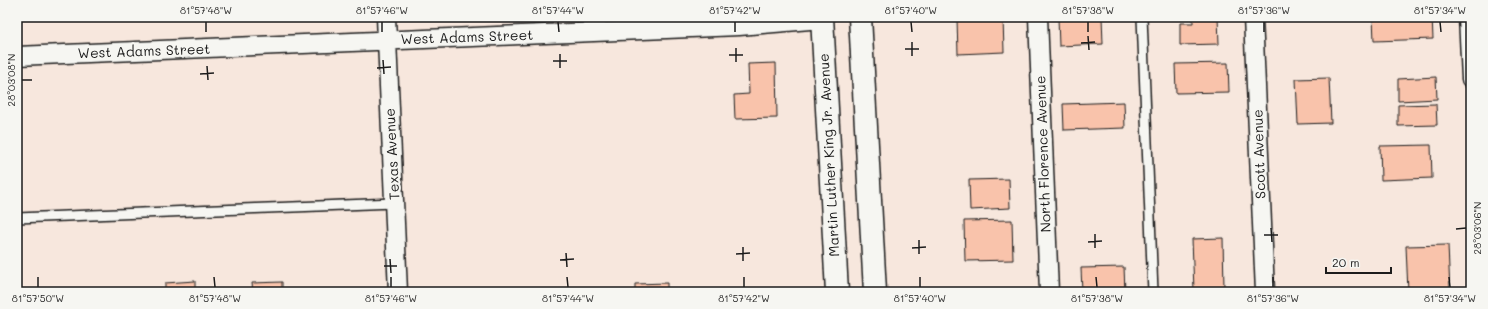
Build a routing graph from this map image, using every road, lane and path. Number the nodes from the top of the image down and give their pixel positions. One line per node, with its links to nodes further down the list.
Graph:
1 (386, 17): 8 (street, Texas Avenue)
2 (860, 17): 15 (main road)
3 (1038, 17): 16 (street, North Florence Avenue)
4 (1142, 17): 17 (lane)
5 (1253, 17): 18 (street, Scott Avenue)
6 (1468, 17): 10 (street)
7 (822, 18): 8 (street, West Adams Street); 14 (main road, Martin Luther King Jr. Avenue)
8 (387, 40): 9 (street, West Adams Street); 11 (street, Texas Avenue)
9 (17, 56)
10 (1471, 79)
11 (394, 203): 12 (lane); 13 (street, Texas Avenue)
12 (17, 218)
13 (398, 292)
14 (837, 292)
15 (875, 292)
16 (1049, 292)
17 (1153, 292)
18 (1265, 292)

